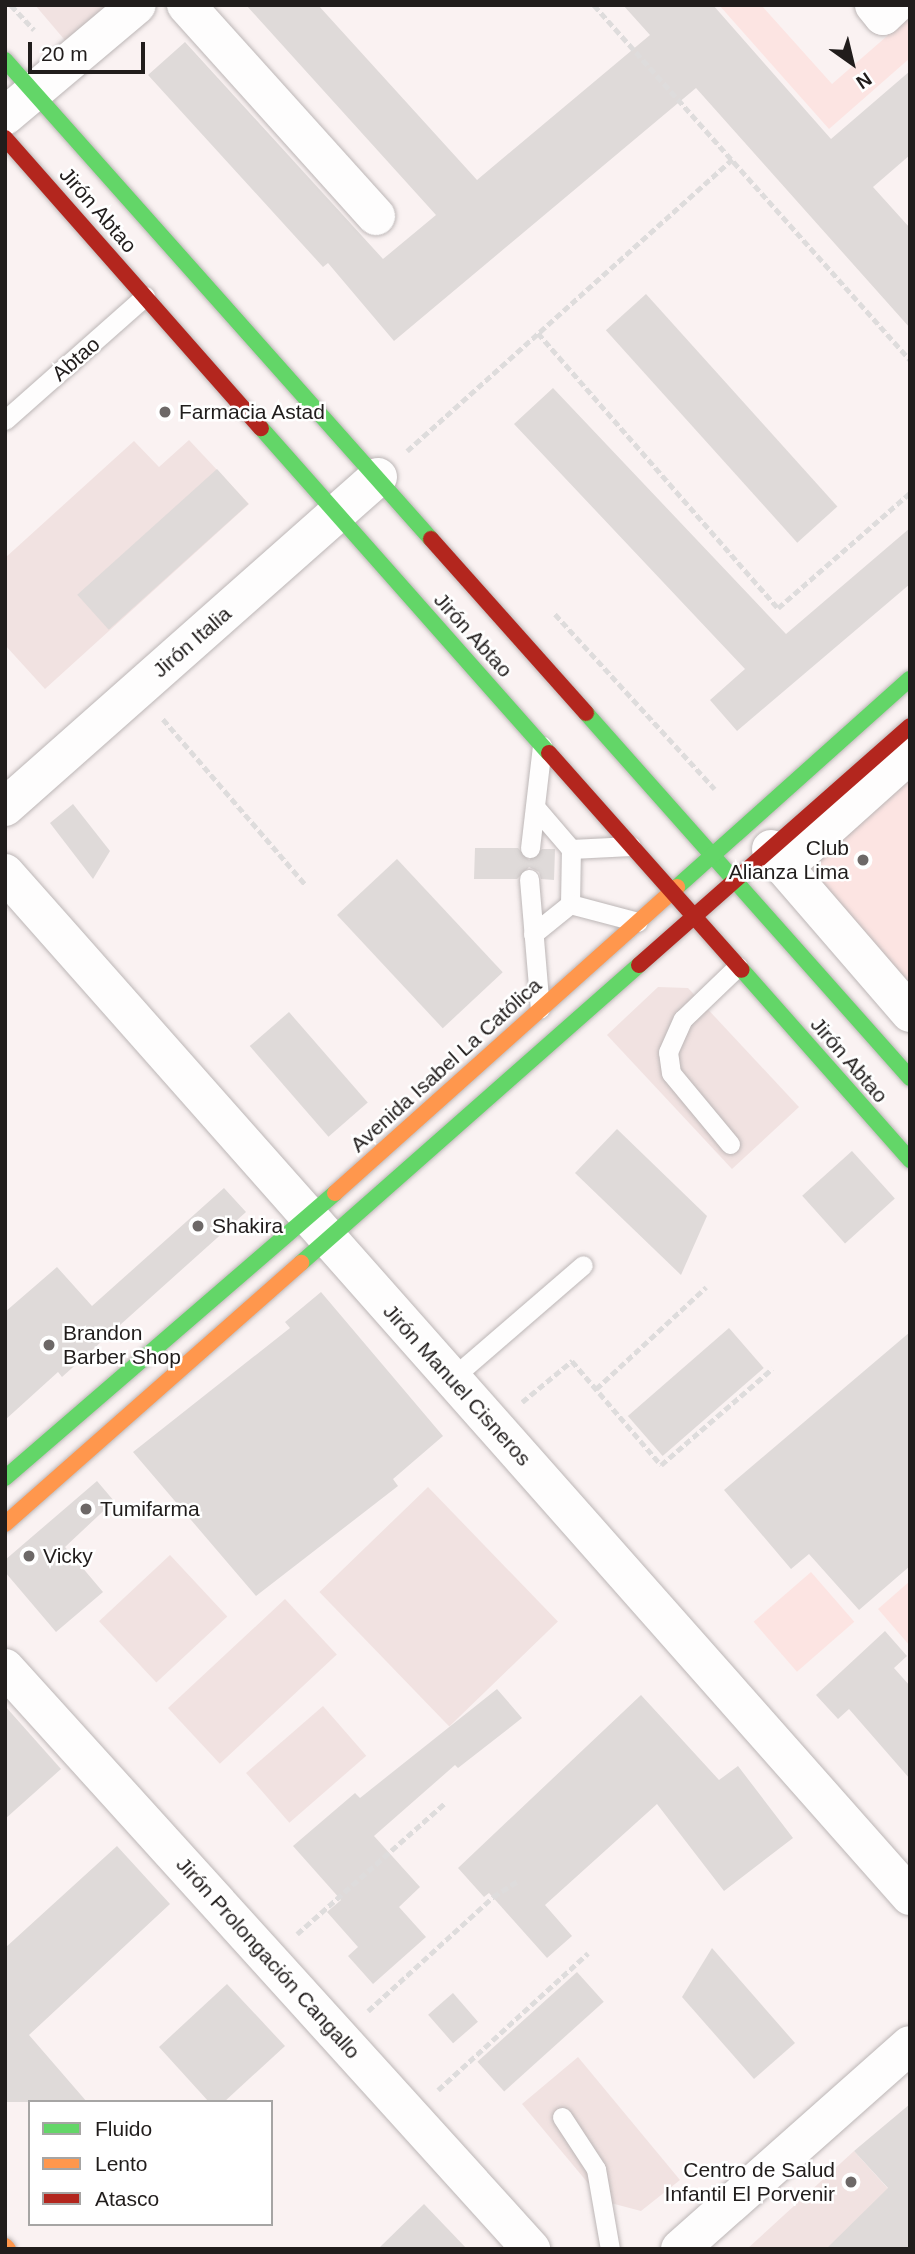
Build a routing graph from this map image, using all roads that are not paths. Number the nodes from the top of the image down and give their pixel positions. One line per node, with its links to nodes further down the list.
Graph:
1 (137, 5): 6 (street)
2 (186, 5): 9 (street)
3 (874, 5): 4 (street)
4 (895, 5)
5 (5, 60): 6 (street, Jirón Abtao)
6 (35, 93): 7 (street); 12 (street, Jirón Abtao)
7 (5, 116)
8 (5, 138): 10 (street, Jirón Abtao)
9 (376, 216)
10 (145, 296): 11 (lane, Abtao); 13 (street, Jirón Abtao)
11 (5, 420)
12 (378, 477): 13 (street, Jirón Italia); 23 (street, Jirón Abtao)
13 (337, 514): 16 (street, Jirón Abtao); 18 (street, Jirón Italia)
14 (910, 679): 23 (street, Avenida Isabel La Católica)
15 (910, 726): 24 (street, Avenida Isabel La Católica)
16 (542, 745): 19 (lane); 20 (street, Jirón Abtao)
17 (910, 754): 24 (street)
18 (5, 807)
19 (535, 807): 21 (lane); 22 (lane)
20 (631, 846): 22 (lane); 28 (street, Jirón Abtao)
21 (530, 848)
22 (571, 849): 29 (lane)
23 (714, 853): 27 (street, Jirón Abtao); 28 (street, Avenida Isabel La Católica)
24 (777, 858): 27 (street, Avenida Isabel La Católica); 35 (street)
25 (5, 873): 40 (street, Jirón Manuel Cisneros)
26 (529, 879): 32 (lane)
27 (737, 879): 30 (street, Avenida Isabel La Católica); 36 (street, Jirón Abtao)
28 (670, 891): 30 (street, Jirón Abtao); 31 (street, Avenida Isabel La Católica)
29 (570, 904): 31 (lane); 32 (lane)
30 (693, 916): 33 (street, Jirón Abtao); 40 (street, Avenida Isabel La Católica)
31 (638, 922): 34 (street, Avenida Isabel La Católica)
32 (533, 934): 34 (lane)
33 (738, 966): 38 (lane); 39 (street, Jirón Abtao)
34 (540, 1009): 40 (street, Avenida Isabel La Católica)
35 (910, 1013): 36 (lane)
36 (877, 1040): 37 (street, Jirón Abtao)
37 (910, 1078)
38 (730, 1144)
39 (910, 1160)
40 (318, 1228): 42 (street, Jirón Manuel Cisneros); 43 (street, Avenida Isabel La Católica); 44 (street, Avenida Isabel La Católica)
41 (583, 1265): 42 (lane)
42 (452, 1379): 46 (street, Jirón Manuel Cisneros)
43 (5, 1478)
44 (5, 1524)
45 (5, 1668): 49 (street, Jirón Prolongación Cangallo)
46 (910, 1896)
47 (910, 2045): 51 (street)
48 (562, 2117): 50 (lane)
49 (531, 2249)
50 (610, 2249)
51 (680, 2249)

